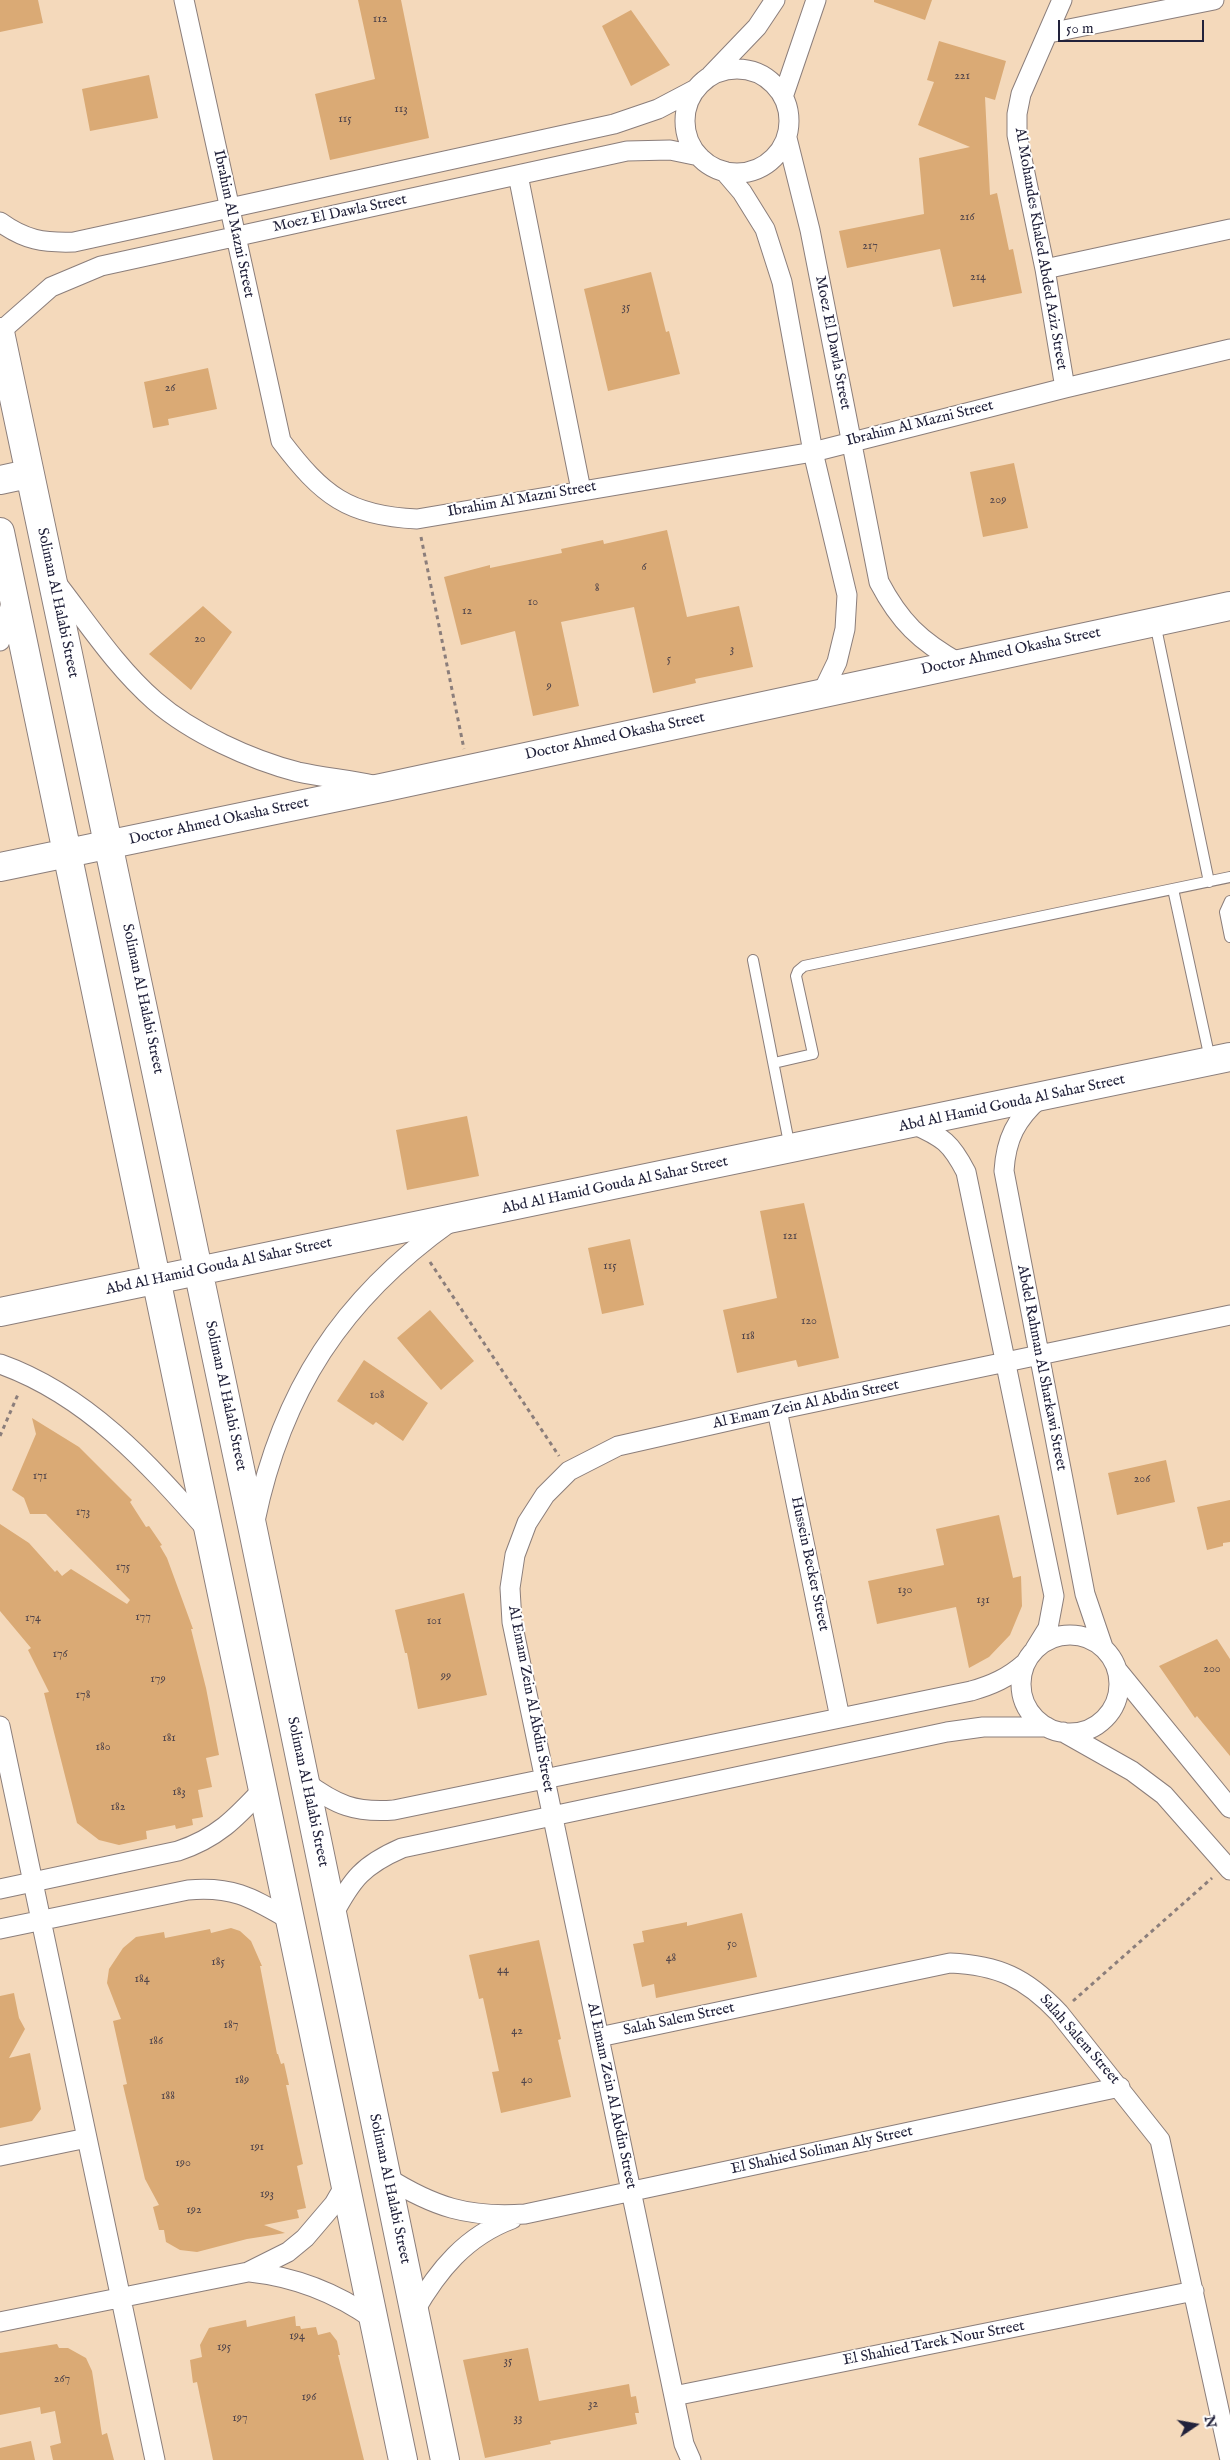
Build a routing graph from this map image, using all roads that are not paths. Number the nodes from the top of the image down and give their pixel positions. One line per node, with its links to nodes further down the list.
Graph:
1 (184, 0): 13 (street, Ibrahim Al Mazni Street)
2 (775, 0): 7 (street, Moez El Dawla Street)
3 (816, 0): 8 (street)
4 (1062, 0): 6 (street, Al Mohandes Khaled Abded Aziz Street)
5 (1214, 0): 6 (street)
6 (1049, 33): 17 (street, Al Mohandes Khaled Abded Aziz Street)
7 (703, 83): 8 (street); 10 (street); 13 (street, Moez El Dawla Street)
8 (783, 97): 9 (street)
9 (788, 138): 11 (street); 21 (street, Moez El Dawla Street)
10 (699, 156): 11 (street); 12 (street, Moez El Dawla Street)
11 (724, 171): 22 (street)
12 (518, 175): 16 (street, Moez El Dawla Street); 25 (street)
13 (229, 208): 14 (street, Moez El Dawla Street); 16 (street, Ibrahim Al Mazni Street)
14 (0, 222)
15 (1230, 229): 17 (street)
16 (236, 237): 18 (street, Moez El Dawla Street); 25 (street, Ibrahim Al Mazni Street)
17 (1045, 269): 20 (street, Al Mohandes Khaled Abded Aziz Street)
18 (0, 332): 23 (street, Soliman Al Halabi Street)
19 (1230, 349): 20 (street, Ibrahim Al Mazni Street)
20 (1065, 388): 21 (street, Ibrahim Al Mazni Street)
21 (852, 441): 22 (street, Ibrahim Al Mazni Street); 32 (street, Moez El Dawla Street)
22 (813, 452): 25 (street, Ibrahim Al Mazni Street); 33 (street)
23 (28, 474): 24 (street); 27 (street, Soliman Al Halabi Street)
24 (0, 480)
25 (581, 490)
26 (0, 532): 28 (street)
27 (50, 574): 34 (street); 35 (street, Soliman Al Halabi Street)
28 (13, 596): 31 (street); 36 (street)
29 (1230, 606): 30 (street, Doctor Ahmed Okasha Street)
30 (1155, 622): 32 (street, Doctor Ahmed Okasha Street); 39 (lane)
31 (0, 641)
32 (959, 663): 33 (street, Doctor Ahmed Okasha Street)
33 (822, 693): 34 (street, Doctor Ahmed Okasha Street)
34 (386, 787): 35 (street, Doctor Ahmed Okasha Street)
35 (109, 844): 36 (street, Doctor Ahmed Okasha Street); 50 (street, Soliman Al Halabi Street)
36 (66, 852): 37 (street, Doctor Ahmed Okasha Street); 51 (street)
37 (0, 867)
38 (1230, 877): 39 (lane)
39 (1209, 882): 40 (lane)
40 (1173, 889): 44 (lane); 45 (lane)
41 (1230, 902): 42 (lane)
42 (1230, 937)
43 (753, 960): 45 (lane)
44 (1220, 1059): 46 (street, Abd Al Hamid Gouda Al Sahar Street)
45 (774, 1062): 48 (lane)
46 (1040, 1098): 47 (street, Abd Al Hamid Gouda Al Sahar Street); 54 (street, Abdel Rahman Al Sharkawi Street)
47 (913, 1124): 48 (street, Abd Al Hamid Gouda Al Sahar Street); 55 (street)
48 (791, 1150): 49 (street, Abd Al Hamid Gouda Al Sahar Street)
49 (455, 1219): 50 (street, Abd Al Hamid Gouda Al Sahar Street); 59 (street)
50 (198, 1272): 51 (street, Abd Al Hamid Gouda Al Sahar Street); 59 (street, Soliman Al Halabi Street)
51 (156, 1280): 52 (street, Abd Al Hamid Gouda Al Sahar Street); 58 (street)
52 (0, 1312)
53 (1230, 1316): 54 (street, Al Emam Zein Al Abdin Street)
54 (1039, 1355): 55 (street, Al Emam Zein Al Abdin Street); 62 (street, Abdel Rahman Al Sharkawi Street)
55 (1006, 1362): 57 (street, Al Emam Zein Al Abdin Street); 63 (street)
56 (0, 1364): 58 (street)
57 (777, 1410): 65 (street, Hussein Becker Street); 68 (street, Al Emam Zein Al Abdin Street)
58 (208, 1530): 61 (street)
59 (253, 1530): 60 (street, Soliman Al Halabi Street)
60 (274, 1638): 61 (street); 69 (street, Soliman Al Halabi Street)
61 (233, 1647): 70 (street)
62 (1103, 1647): 63 (street); 64 (street)
63 (1030, 1656): 65 (street); 67 (street)
64 (1118, 1671): 67 (street); 71 (street)
65 (840, 1718): 68 (street)
66 (0, 1726): 74 (street)
67 (1055, 1730): 72 (street); 73 (street)
68 (544, 1779): 69 (street); 72 (street, Al Emam Zein Al Abdin Street)
69 (305, 1782): 76 (street, Soliman Al Halabi Street)
70 (263, 1790): 74 (street); 77 (street)
71 (1230, 1808)
72 (552, 1816): 76 (street); 80 (street, Al Emam Zein Al Abdin Street)
73 (1228, 1868)
74 (33, 1882): 75 (street); 78 (street)
75 (0, 1890)
76 (333, 1916): 81 (street, Soliman Al Halabi Street)
77 (290, 1920): 78 (street); 82 (street)
78 (41, 1921): 79 (street); 84 (street)
79 (0, 1929)
80 (599, 2037): 83 (street, Salah Salem Street); 88 (street, Al Emam Zein Al Abdin Street)
81 (358, 2040): 82 (street); 86 (street, Soliman Al Halabi Street)
82 (317, 2048): 87 (street)
83 (1120, 2087): 88 (street, El Shahied Soliman Aly Street); 91 (street, Salah Salem Street)
84 (87, 2138): 85 (street); 92 (street)
85 (0, 2156)
86 (386, 2177): 89 (street, El Shahied Soliman Aly Street); 93 (street, Soliman Al Halabi Street)
87 (345, 2185): 90 (street); 94 (street)
88 (631, 2192): 89 (street, El Shahied Soliman Aly Street); 96 (street, Al Emam Zein Al Abdin Street)
89 (524, 2214): 93 (street, El Shahied Soliman Aly Street)
90 (248, 2272): 92 (street); 94 (street)
91 (1194, 2292): 96 (street, El Shahied Tarek Nour Street); 103 (street, Salah Salem Street)
92 (120, 2297): 95 (street); 99 (street)
93 (414, 2312): 97 (street, Soliman Al Halabi Street)
94 (373, 2319): 98 (street)
95 (0, 2322)
96 (674, 2396): 102 (street, Al Emam Zein Al Abdin Street)
97 (434, 2408): 98 (street); 101 (street, Soliman Al Halabi Street)
98 (394, 2416): 100 (street)
99 (154, 2460)
100 (403, 2460)
101 (445, 2460)
102 (691, 2460)
103 (1230, 2460)

